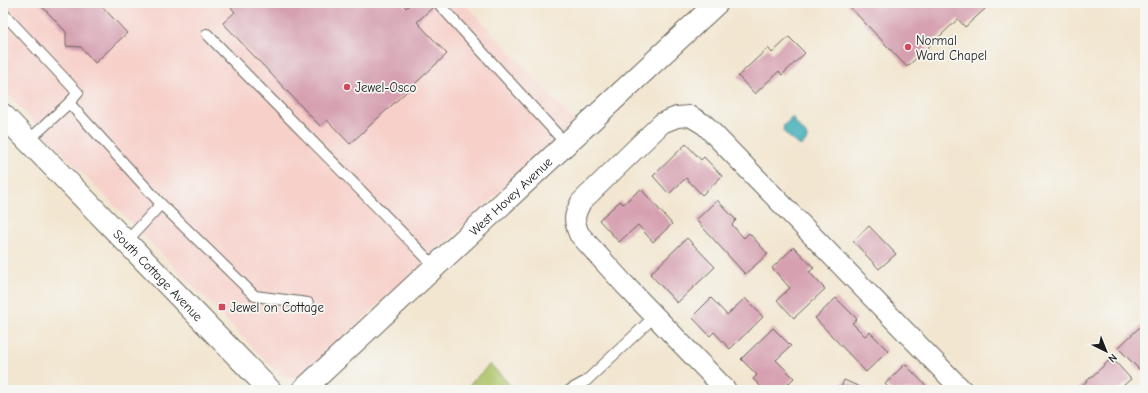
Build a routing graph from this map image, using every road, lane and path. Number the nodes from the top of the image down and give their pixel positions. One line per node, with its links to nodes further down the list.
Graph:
1 (438, 3): 8 (lane)
2 (718, 3): 8 (street, West Hovey Avenue)
3 (3, 13): 5 (lane)
4 (207, 34): 11 (lane)
5 (69, 103): 7 (lane); 9 (lane)
6 (3, 115): 7 (street, South Cottage Avenue)
7 (28, 141): 10 (street, South Cottage Avenue)
8 (566, 144): 11 (street, West Hovey Avenue)
9 (161, 204): 10 (lane); 12 (lane)
10 (126, 242): 14 (street, South Cottage Avenue)
11 (435, 267): 15 (street, West Hovey Avenue)
12 (308, 303)
13 (655, 316): 16 (lane); 17 (street); 18 (street)
14 (270, 390)
15 (303, 390)
16 (570, 390)
17 (726, 390)
18 (962, 390)

